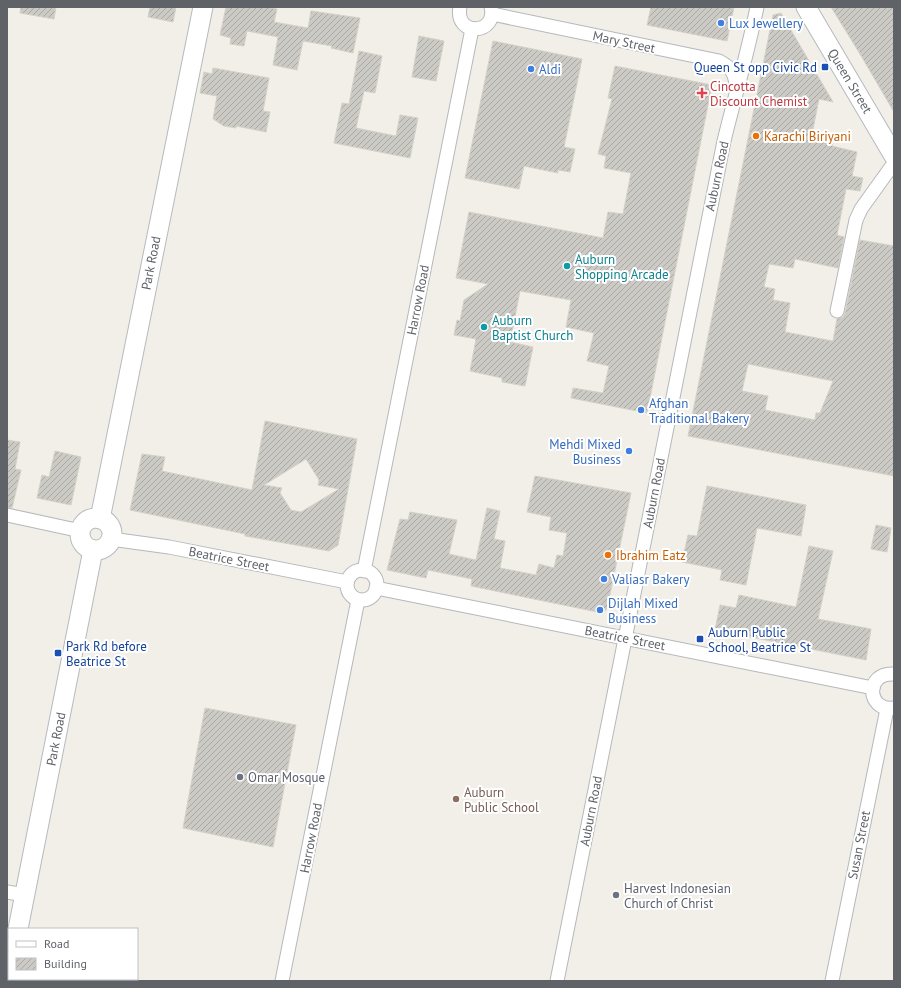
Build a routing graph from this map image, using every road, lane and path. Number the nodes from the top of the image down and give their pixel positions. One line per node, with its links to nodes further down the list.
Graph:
1 (203, 7): 12 (street, Park Road)
2 (458, 7): 6 (street)
3 (757, 7): 7 (street, Auburn Road)
4 (806, 7): 8 (street, Queen Street)
5 (492, 11): 6 (street); 7 (street, Mary Street)
6 (472, 29): 16 (street, Harrow Road)
7 (736, 91): 20 (street, Auburn Road)
8 (894, 156)
9 (894, 163): 10 (street)
10 (837, 311)
11 (7, 515): 13 (street)
12 (100, 519): 13 (street); 14 (street)
13 (81, 531): 15 (street)
14 (111, 539): 15 (street); 17 (street, Beatrice Street)
15 (93, 550): 24 (street, Park Road)
16 (364, 571): 17 (street); 18 (street)
17 (347, 582): 19 (street)
18 (376, 588): 19 (street); 20 (street, Beatrice Street)
19 (358, 600): 26 (street, Harrow Road)
20 (625, 638): 22 (street, Beatrice Street); 27 (street, Auburn Road)
21 (894, 673): 22 (street)
22 (873, 688): 23 (street)
23 (890, 708): 28 (street, Susan Street)
24 (16, 894): 25 (street, Park Road)
25 (18, 928)
26 (282, 981)
27 (557, 981)
28 (832, 981)

